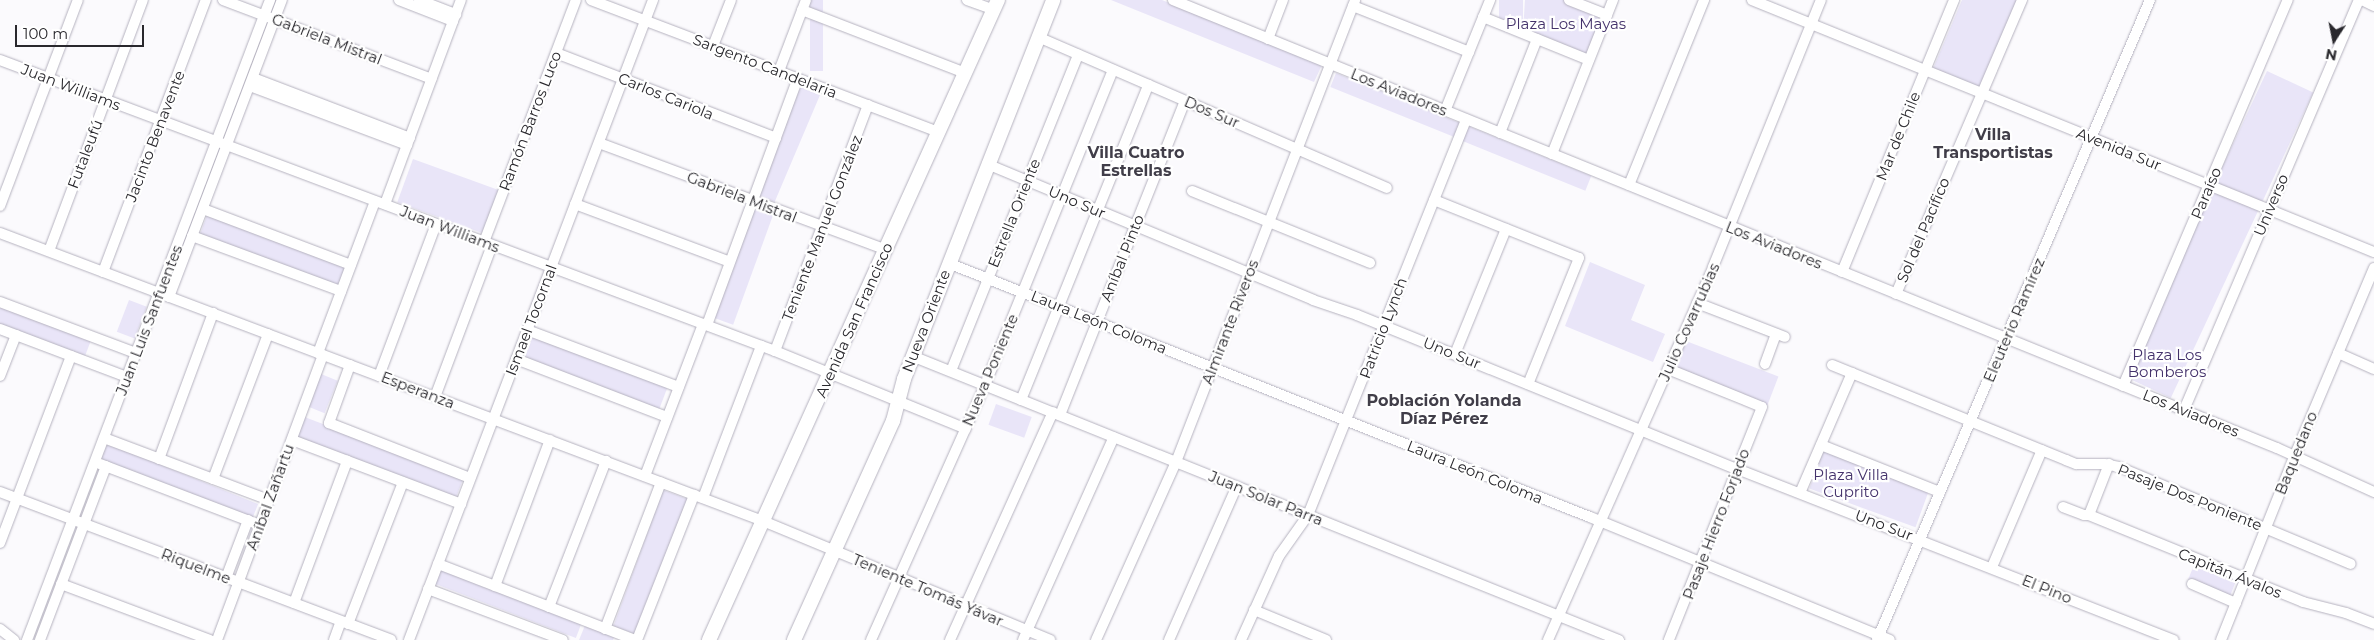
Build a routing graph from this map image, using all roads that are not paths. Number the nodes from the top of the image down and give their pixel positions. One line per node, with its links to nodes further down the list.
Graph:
1 (78, 0): 54 (street)
2 (143, 0): 61 (street, Futaleufú)
3 (206, 0): 66 (street, Jacinto Benavente)
4 (223, 0): 34 (street, Gabriela Mistral)
5 (270, 0): 34 (street, Juan Luis Sanfuentes)
6 (282, 0): 37 (street, Juan Luis Sanfuentes)
7 (399, 0): 35 (street)
8 (420, 0): 35 (street)
9 (461, 0): 35 (street, Aníbal Zañartu)
10 (576, 0): 45 (street, Ramón Barros Luco)
11 (591, 0): 38 (street, Sargento Candelaria)
12 (653, 0): 38 (street, Ismael Tocornal)
13 (731, 0): 43 (street)
14 (967, 0): 31 (street)
15 (1053, 0): 40 (main road, Nueva Oriente)
16 (1283, 0): 41 (street)
17 (1490, 0): 36 (street)
18 (1569, 0): 33 (street)
19 (1613, 0): 33 (street)
20 (1704, 0): 80 (street)
21 (1752, 0): 39 (street, Avenida Sur)
22 (1821, 0): 39 (street, Julio Covarrubias)
23 (1954, 0): 51 (street, Mar de Chile)
24 (2022, 0): 60 (street, Sol del Pacífico)
25 (2150, 0): 70 (street, Eleuterio Ramírez)
26 (2288, 0): 79 (street, Paraíso)
27 (2360, 0): 32 (street); 90 (street, Universo)
28 (1179, 1): 41 (street, Los Aviadores)
29 (1354, 3): 44 (street); 49 (street, Almirante Riveros)
30 (804, 5): 52 (street); 53 (street)
31 (996, 5): 53 (main road, Avenida San Francisco)
32 (2374, 6)
33 (1607, 15): 48 (street)
34 (264, 16): 37 (street, Gabriela Mistral); 72 (street, Juan Luis Sanfuentes)
35 (455, 17): 56 (street, Aníbal Zañartu)
36 (1483, 18): 42 (street); 44 (street)
37 (275, 20): 56 (street, Gabriela Mistral); 58 (street, Juan Luis Sanfuentes)
38 (645, 20): 43 (street, Sargento Candelaria); 57 (street, Ismael Tocornal)
39 (1811, 24): 51 (street, Avenida Sur); 96 (street, Julio Covarrubias)
40 (1038, 37): 46 (street, Dos Sur); 77 (main road, Nueva Oriente)
41 (1268, 39): 49 (street, Los Aviadores)
42 (1537, 39): 48 (street); 68 (street)
43 (713, 46): 52 (street, Sargento Candelaria)
44 (1469, 52): 64 (street)
45 (556, 53): 57 (street, Carlos Cariola); 100 (street, Ramón Barros Luco)
46 (1078, 55): 50 (street, Dos Sur); 78 (street, Estrella Oriente)
47 (0, 60): 54 (street, Juan Williams)
48 (1589, 60): 76 (street)
49 (1330, 64): 64 (street, Los Aviadores); 75 (street, Almirante Riveros)
50 (1113, 70): 59 (street, Dos Sur); 83 (street, Nueva Poniente)
51 (1925, 70): 60 (street, Avenida Sur); 111 (street, Mar de Chile)
52 (779, 71): 55 (street, Sargento Candelaria)
53 (966, 73): 67 (main road, Avenida San Francisco)
54 (48, 78): 61 (street, Juan Williams); 88 (street)
55 (798, 78): 63 (street, Sargento Candelaria); 69 (street)
56 (432, 79): 71 (street, Aníbal Zañartu)
57 (623, 79): 69 (street, Carlos Cariola); 73 (street, Ismael Tocornal)
58 (251, 82): 71 (street); 74 (street, Juan Luis Sanfuentes)
59 (1148, 85): 62 (street, Dos Sur); 91 (street)
60 (1982, 93): 70 (street, Avenida Sur); 116 (street, Sol del Pacífico)
61 (106, 100): 66 (street, Juan Williams); 102 (street, Futaleufú)
62 (1185, 101): 75 (street, Dos Sur); 95 (street, Aníbal Pinto)
63 (868, 104): 67 (street, Sargento Candelaria); 94 (street, Teniente Manuel González)
64 (1446, 111): 65 (street, Los Aviadores)
65 (1466, 119): 68 (street, Los Aviadores); 84 (street, Patricio Lynch)
66 (160, 120): 72 (street, Juan Williams); 110 (street, Jacinto Benavente)
67 (939, 132): 101 (main road, Avenida San Francisco)
68 (1500, 133): 76 (street, Los Aviadores)
69 (776, 138): 85 (street)
70 (2091, 138): 79 (street, Avenida Sur); 129 (street, Eleuterio Ramírez)
71 (408, 141): 86 (street, Aníbal Zañartu)
72 (217, 142): 74 (street, Juan Williams); 117 (street, Juan Luis Sanfuentes)
73 (598, 143): 85 (street, Gabriela Mistral); 87 (street, Ismael Tocornal)
74 (227, 145): 86 (street, Juan Williams); 89 (street, Juan Luis Sanfuentes)
75 (1297, 149): 81 (street, Dos Sur); 92 (street, Almirante Riveros)
76 (1552, 154): 80 (street, Los Aviadores)
77 (987, 164): 78 (street, Uno Sur); 105 (main road, Nueva Oriente)
78 (1027, 181): 83 (street, Uno Sur); 113 (street, Estrella Oriente)
79 (2209, 185): 90 (street, Avenida Sur); 153 (street, Paraíso)
80 (1629, 186): 96 (street, Los Aviadores)
81 (1387, 188)
82 (1192, 191): 92 (street)
83 (1062, 196): 91 (street, Uno Sur); 115 (street, Nueva Poniente)
84 (1434, 200): 97 (street); 124 (street, Patricio Lynch)
85 (753, 201): 94 (street, Gabriela Mistral); 104 (street)
86 (380, 203): 93 (street, Juan Williams); 107 (street, Aníbal Zañartu)
87 (575, 204): 104 (street); 108 (street, Ismael Tocornal)
88 (0, 206)
89 (202, 209): 99 (street, Juan Luis Sanfuentes); 107 (street)
90 (2270, 209): 103 (street, Avenida Sur); 158 (street, Universo)
91 (1097, 210): 95 (street, Uno Sur); 120 (street)
92 (1268, 222): 106 (street); 112 (street, Almirante Riveros)
93 (436, 224): 100 (street, Juan Williams); 149 (street)
94 (822, 226): 101 (street, Gabriela Mistral); 131 (street, Teniente Manuel González)
95 (1135, 226): 112 (street, Uno Sur); 122 (street, Aníbal Pinto)
96 (1730, 226): 111 (street, Los Aviadores); 119 (street, Julio Covarrubias)
97 (1506, 229): 135 (street); 151 (street)
98 (0, 233): 102 (street, Esperanza)
99 (192, 236): 114 (street); 117 (street, Juan Luis Sanfuentes)
100 (488, 243): 108 (street, Juan Williams); 155 (street, Ramón Barros Luco)
101 (886, 250): 146 (main road, Avenida San Francisco)
102 (48, 251): 110 (street, Esperanza)
103 (2374, 252)
104 (730, 262): 123 (street)
105 (948, 263): 113 (street, Laura León Coloma); 137 (main road, Nueva Oriente)
106 (1370, 263)
107 (351, 265): 114 (street, Aníbal Zañartu)
108 (551, 267): 123 (street, Juan Williams); 126 (street, Ismael Tocornal)
109 (2374, 268): 133 (street, Baquedano)
110 (103, 272): 117 (street, Esperanza)
111 (1842, 272): 116 (street, Los Aviadores)
112 (1248, 274): 124 (street, Uno Sur); 142 (street, Almirante Riveros)
113 (988, 278): 115 (street, Laura León Coloma); 145 (street, Estrella Oriente)
114 (341, 291): 134 (street, Aníbal Zañartu)
115 (1023, 292): 120 (street, Laura León Coloma); 152 (street, Nueva Poniente)
116 (1896, 294): 129 (street, Los Aviadores)
117 (164, 295): 121 (street, Esperanza); 132 (street, Juan Luis Sanfuentes)
118 (0, 302): 132 (street)
119 (1697, 303): 139 (street); 143 (street, Julio Covarrubias)
120 (1059, 306): 122 (street, Laura León Coloma); 156 (street)
121 (213, 313): 127 (street, Esperanza); 173 (street)
122 (1097, 322): 142 (street, Laura León Coloma); 159 (street, Aníbal Pinto)
123 (705, 324): 130 (street, Juan Williams); 154 (street)
124 (1384, 326): 135 (street, Uno Sur); 162 (street, Patricio Lynch)
125 (0, 329): 128 (street)
126 (527, 330): 138 (street, Ismael Tocornal); 154 (street)
127 (268, 334): 134 (street, Esperanza); 183 (street)
128 (16, 335): 136 (street); 148 (street)
129 (2006, 339): 153 (street, Los Aviadores); 163 (street, Eleuterio Ramírez)
130 (761, 346): 131 (street, Juan Williams); 191 (street)
131 (775, 351): 146 (street, Juan Williams)
132 (136, 353): 150 (street, Juan Luis Sanfuentes)
133 (2338, 353): 144 (street); 172 (street, Baquedano)
134 (320, 354): 140 (street, Esperanza); 168 (street, Aníbal Zañartu)
135 (1454, 354): 151 (street, Uno Sur)
136 (71, 356): 150 (street); 192 (street)
137 (912, 356): 145 (street, Juan Solar Parra); 157 (main road, Nueva Oriente)
138 (516, 359): 160 (street); 161 (street, Ismael Tocornal)
139 (1765, 364)
140 (350, 365): 149 (street, Esperanza); 182 (street)
141 (1832, 365): 147 (street, Pasaje Dos Poniente)
142 (1212, 367): 162 (street, Laura León Coloma); 177 (street, Almirante Riveros)
143 (1668, 369): 165 (street, Julio Covarrubias); 180 (street, Pasaje Hierro Forjado)
144 (2374, 370)
145 (951, 371): 152 (street, Juan Solar Parra)
146 (831, 373): 157 (street, Juan Williams); 200 (main road, Avenida San Francisco)
147 (1852, 373): 163 (street, Pasaje Dos Poniente); 170 (street)
148 (0, 376)
149 (379, 376): 155 (street, Esperanza)
150 (127, 377): 167 (street, Juan Luis Sanfuentes)
151 (1528, 384): 165 (street, Uno Sur)
152 (985, 385): 156 (street, Juan Solar Parra); 164 (street, Nueva Poniente)
153 (2123, 386): 158 (street, Los Aviadores)
154 (679, 387): 160 (street)
155 (435, 397): 161 (street, Esperanza)
156 (1021, 400): 159 (street, Juan Solar Parra)
157 (899, 402): 164 (street, Juan Williams); 207 (main road, Nueva Oriente)
158 (2184, 410): 172 (street, Los Aviadores)
159 (1056, 414): 166 (street, Juan Solar Parra); 222 (street, Aníbal Pinto)
160 (667, 418): 181 (street)
161 (493, 419): 169 (street, Esperanza); 182 (street, Ismael Tocornal)
162 (1346, 421): 196 (street, Patricio Lynch); 201 (street, Laura León Coloma)
163 (1970, 422): 171 (street, Pasaje Dos Poniente); 188 (street, Eleuterio Ramírez)
164 (966, 429): 212 (street, Nueva Poniente)
165 (1641, 430): 180 (street, Uno Sur); 201 (street, Julio Covarrubias)
166 (1114, 437): 177 (street, Juan Solar Parra); 230 (street)
167 (104, 438): 173 (street); 176 (street, Juan Luis Sanfuentes)
168 (292, 440): 174 (street); 193 (street, Aníbal Zañartu)
169 (550, 440): 175 (street, Esperanza); 218 (street)
170 (1821, 445): 188 (street); 190 (street)
171 (2042, 450): 178 (street, Pasaje Dos Poniente); 211 (street)
172 (2295, 455): 189 (street, Los Aviadores); 204 (street, Baquedano)
173 (159, 459): 183 (street)
174 (347, 461): 184 (street); 220 (street)
175 (606, 461): 181 (street, Esperanza); 223 (street)
176 (95, 462): 179 (street); 198 (street, Juan Luis Sanfuentes)
177 (1176, 462): 186 (street, Juan Solar Parra); 248 (street, Almirante Riveros)
178 (2109, 464): 197 (street); 204 (street, Pasaje Dos Poniente)
179 (106, 466): 199 (street); 202 (street)
180 (1737, 469): 190 (street, Uno Sur); 208 (street, Pasaje Hierro Forjado)
181 (644, 476): 185 (street, Esperanza)
182 (470, 478): 194 (street, Ismael Tocornal)
183 (213, 479): 193 (street)
184 (403, 482): 194 (street); 226 (street)
185 (661, 482): 191 (street, Esperanza); 229 (street)
186 (1237, 486): 196 (street, Juan Solar Parra); 249 (street)
187 (0, 492): 192 (street, Riquelme)
188 (1940, 492): 205 (street, Eleuterio Ramírez)
189 (2374, 492)
190 (1800, 493): 205 (street, Uno Sur)
191 (698, 496): 200 (street, Esperanza); 242 (street)
192 (17, 498): 198 (street, Riquelme); 206 (street)
193 (269, 500): 203 (street, Aníbal Zañartu)
194 (461, 504): 209 (street, Ismael Tocornal)
195 (2063, 508): 197 (street, Capitán Ávalos)
196 (1308, 515): 224 (street, Patricio Lynch); 225 (street, Juan Solar Parra)
197 (2089, 515): 214 (street, Capitán Ávalos)
198 (73, 520): 202 (street, Riquelme); 234 (street, Juan Luis Sanfuentes)
199 (248, 520): 203 (street); 213 (street, Aníbal Zañartu)
200 (763, 521): 207 (street, Esperanza); 243 (main road, Avenida San Francisco)
201 (1601, 522): 208 (street, Laura León Coloma); 225 (street, Julio Covarrubias)
202 (84, 524): 213 (street, Riquelme); 216 (street)
203 (260, 525): 215 (street, Aníbal Zañartu)
204 (2266, 528): 210 (street, Pasaje Dos Poniente); 214 (street, Baquedano)
205 (1920, 539): 211 (street, El Pino); 231 (street, Eleuterio Ramírez)
206 (0, 543)
207 (835, 551): 212 (street, Teniente Tomás Yávar); 244 (main road, Nueva Oriente)
208 (1700, 562): 231 (street, Laura León Coloma); 254 (street, Pasaje Hierro Forjado)
209 (438, 564): 218 (street); 219 (street, Ismael Tocornal)
210 (2351, 564)
211 (1992, 567): 256 (street, El Pino)
212 (899, 577): 222 (street, Teniente Tomás Yávar); 245 (street, Nueva Poniente)
213 (226, 578): 215 (street, Riquelme)
214 (2245, 580): 221 (street, Baquedano); 227 (street, Capitán Ávalos)
215 (238, 582): 220 (street, Riquelme); 237 (street, Aníbal Zañartu)
216 (61, 584): 235 (street); 236 (street)
217 (2192, 584): 221 (street)
218 (495, 586): 223 (street)
219 (428, 589): 240 (street, Ismael Tocornal); 241 (street)
220 (294, 603): 226 (street, Riquelme)
221 (2236, 603): 257 (street, Baquedano)
222 (966, 605): 230 (street, Teniente Tomás Yávar); 246 (street, Aníbal Pinto)
223 (549, 607): 229 (street)
224 (1254, 610): 250 (street, Patricio Lynch); 251 (street)
225 (1559, 615): 252 (street, Julio Covarrubias); 253 (street, Juan Solar Parra)
226 (345, 622): 238 (street); 239 (street, Riquelme)
227 (2374, 624)
228 (0, 629): 233 (street)
229 (605, 629): 242 (street)
230 (1025, 635): 247 (street, Teniente Tomás Yávar)
231 (1878, 638): 255 (street, Laura León Coloma)
232 (6, 640): 233 (street)
233 (13, 640)
234 (27, 640)
235 (40, 640)
236 (210, 640)
237 (217, 640)
238 (334, 640)
239 (391, 640)
240 (409, 640)
241 (563, 640)
242 (636, 640)
243 (709, 640)
244 (794, 640)
245 (871, 640)
246 (950, 640)
247 (1050, 640)
248 (1096, 640)
249 (1169, 640)
250 (1241, 640)
251 (1326, 640)
252 (1548, 640)
253 (1619, 640)
254 (1669, 640)
255 (1890, 640)
256 (2174, 640)
257 (2221, 640)

